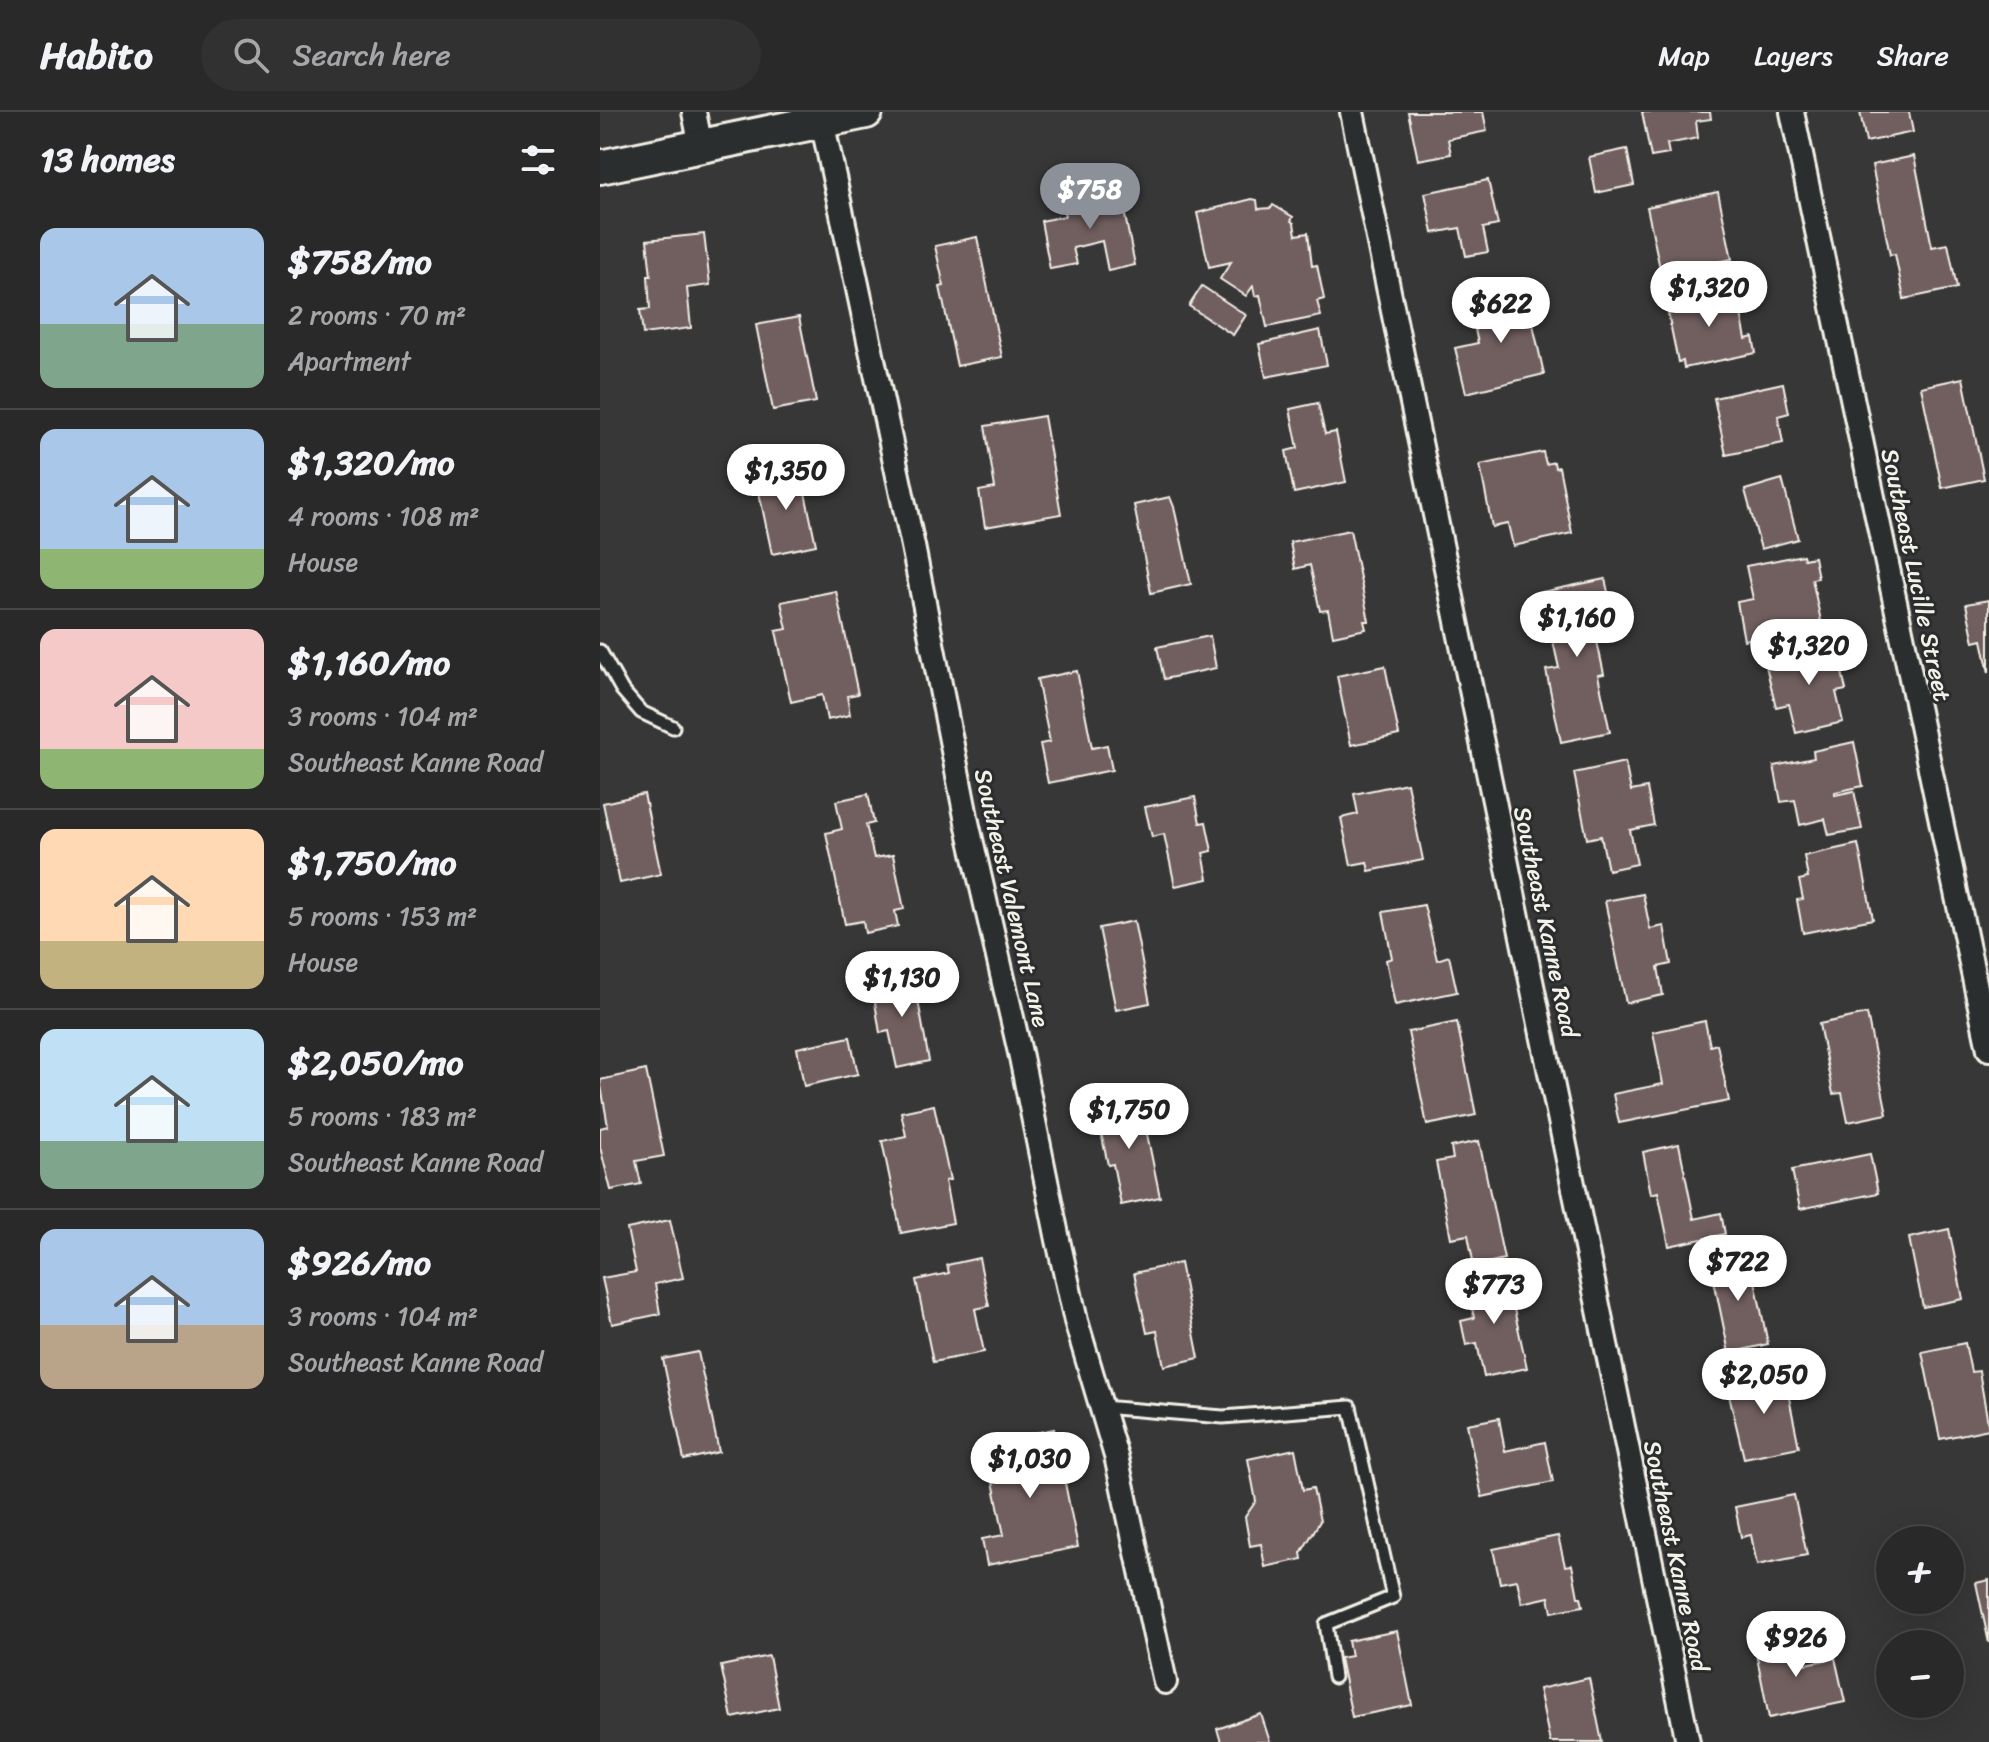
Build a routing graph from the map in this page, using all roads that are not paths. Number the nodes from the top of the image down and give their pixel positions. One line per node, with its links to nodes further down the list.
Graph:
1 (694, 112): 6 (street)
2 (866, 112): 5 (street)
3 (1352, 112): 14 (street, Southeast Kanne Road)
4 (1792, 112): 10 (street, Southeast Lucille Street)
5 (822, 121): 6 (street); 11 (street, Southeast Valemont Lane)
6 (701, 147): 7 (street)
7 (600, 167)
8 (600, 651): 9 (lane)
9 (673, 727)
10 (1989, 1049)
11 (1102, 1407): 12 (lane); 13 (street, Southeast Valemont Lane)
12 (1334, 1677)
13 (1165, 1682)
14 (1688, 1742)

